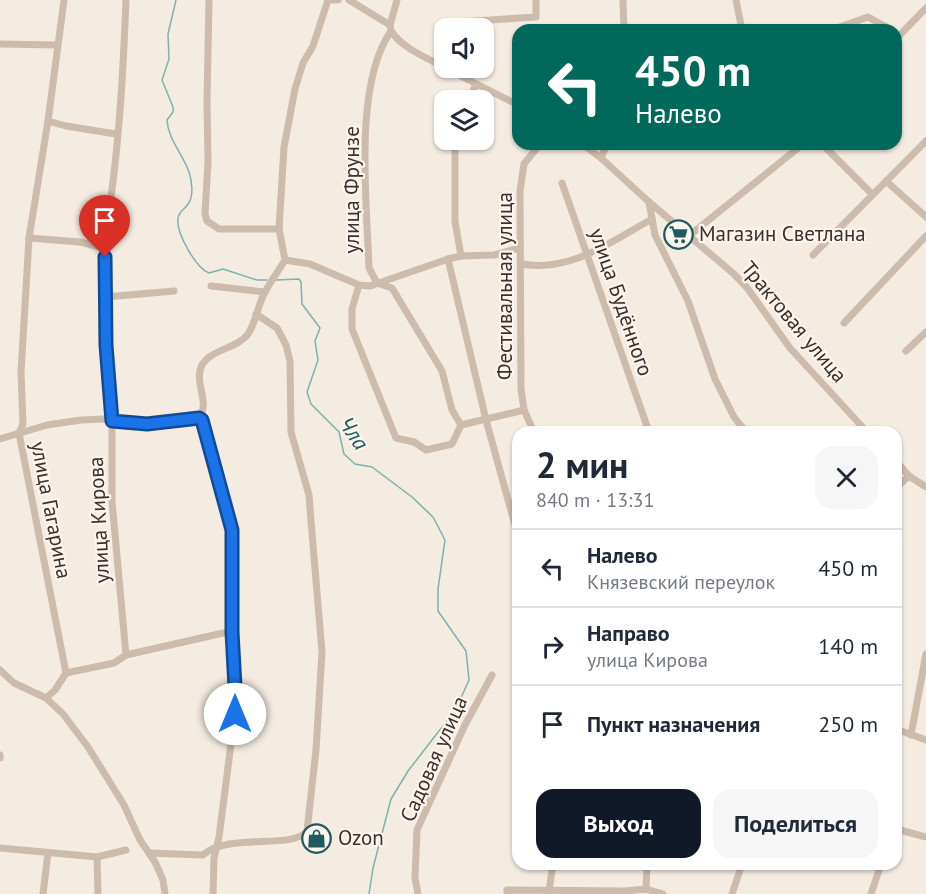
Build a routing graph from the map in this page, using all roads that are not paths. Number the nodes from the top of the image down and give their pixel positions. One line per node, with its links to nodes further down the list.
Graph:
1 (64, 0): 20 (street, улица Гагарина)
2 (126, 0): 27 (street)
3 (210, 0): 43 (street)
4 (330, 0): 5 (street); 43 (street)
5 (338, 0)
6 (349, 0): 17 (street)
7 (397, 0): 17 (street, улица Фрунзе)
8 (536, 0): 12 (street)
9 (623, 0): 13 (street)
10 (736, 0): 14 (street)
11 (926, 8): 18 (street)
12 (494, 20)
13 (624, 24)
14 (741, 24)
15 (847, 24): 16 (street)
16 (880, 24)
17 (391, 28): 21 (street); 54 (street, улица Фрунзе)
18 (902, 29)
19 (0, 45): 20 (street)
20 (57, 45): 26 (street, улица Гагарина)
21 (434, 61)
22 (465, 78): 23 (street)
23 (476, 84): 24 (street); 25 (street)
24 (473, 90)
25 (512, 102)
26 (48, 121): 27 (street); 46 (street, улица Гагарина)
27 (117, 134): 42 (street)
28 (926, 141): 36 (street)
29 (455, 150): 50 (street)
30 (535, 150): 47 (street, Фестивальная улица)
31 (590, 150): 35 (street, Трактовая улица)
32 (604, 150): 35 (street)
33 (796, 150): 44 (street)
34 (828, 150): 38 (street)
35 (601, 158): 39 (street, Трактовая улица)
36 (886, 181): 38 (street); 40 (street)
37 (562, 183): 48 (street, улица Будённого)
38 (872, 194): 49 (street)
39 (649, 202): 41 (street); 44 (street, Трактовая улица)
40 (926, 217)
41 (652, 219): 48 (street); 71 (street)
42 (107, 224)
43 (279, 229): 52 (street)
44 (690, 235): 72 (street, Трактовая улица)
45 (926, 236): 61 (street)
46 (29, 238): 59 (street, улица Кирова); 73 (street, улица Гагарина)
47 (520, 248): 50 (street); 53 (street, Фестивальная улица)
48 (587, 255): 53 (street); 70 (street, улица Будённого)
49 (813, 255)
50 (461, 256): 51 (street)
51 (448, 259): 54 (street); 66 (street)
52 (285, 260): 55 (street); 58 (street)
53 (522, 264): 64 (street, Фестивальная улица)
54 (377, 283): 55 (street); 68 (street)
55 (359, 285): 68 (street)
56 (212, 286): 58 (street)
57 (174, 291): 59 (street)
58 (265, 292): 60 (street)
59 (106, 297): 67 (street, улица Кирова)
60 (256, 314): 65 (street); 92 (street)
61 (844, 323)
62 (926, 332): 63 (street)
63 (906, 351)
64 (524, 410): 66 (street); 69 (street, Фестивальная улица)
65 (201, 416): 67 (street); 80 (street)
66 (486, 420): 68 (street); 79 (street)
67 (112, 421): 73 (street); 82 (street, улица Кирова)
68 (461, 425)
69 (531, 426)
70 (647, 426)
71 (741, 426)
72 (862, 426)
73 (19, 433): 74 (street); 84 (street, улица Гагарина)
74 (0, 439)
75 (902, 468): 76 (street)
76 (909, 476): 77 (street); 78 (street)
77 (902, 482)
78 (926, 487)
79 (512, 514)
80 (232, 632): 82 (street); 92 (street)
81 (926, 654): 88 (street)
82 (126, 655): 84 (street)
83 (0, 670): 86 (street)
84 (66, 673): 86 (street)
85 (492, 675): 108 (street, Садовая улица)
86 (46, 698): 96 (street)
87 (902, 731): 88 (street)
88 (911, 735): 89 (street)
89 (926, 740)
90 (902, 833): 91 (street)
91 (926, 837)
92 (216, 846): 96 (street); 107 (street)
93 (0, 848): 95 (street)
94 (126, 850): 97 (street)
95 (48, 853): 97 (street); 104 (street)
96 (149, 853): 106 (street)
97 (97, 857): 105 (street)
98 (551, 870): 103 (street)
99 (647, 870): 102 (street)
100 (740, 870): 111 (street)
101 (879, 870): 112 (street)
102 (646, 889): 103 (street); 110 (street)
103 (549, 891): 109 (street)
104 (43, 894)
105 (98, 894)
106 (165, 894)
107 (213, 894)
108 (418, 894)
109 (507, 894)
110 (663, 894)
111 (732, 894)
112 (871, 894)

